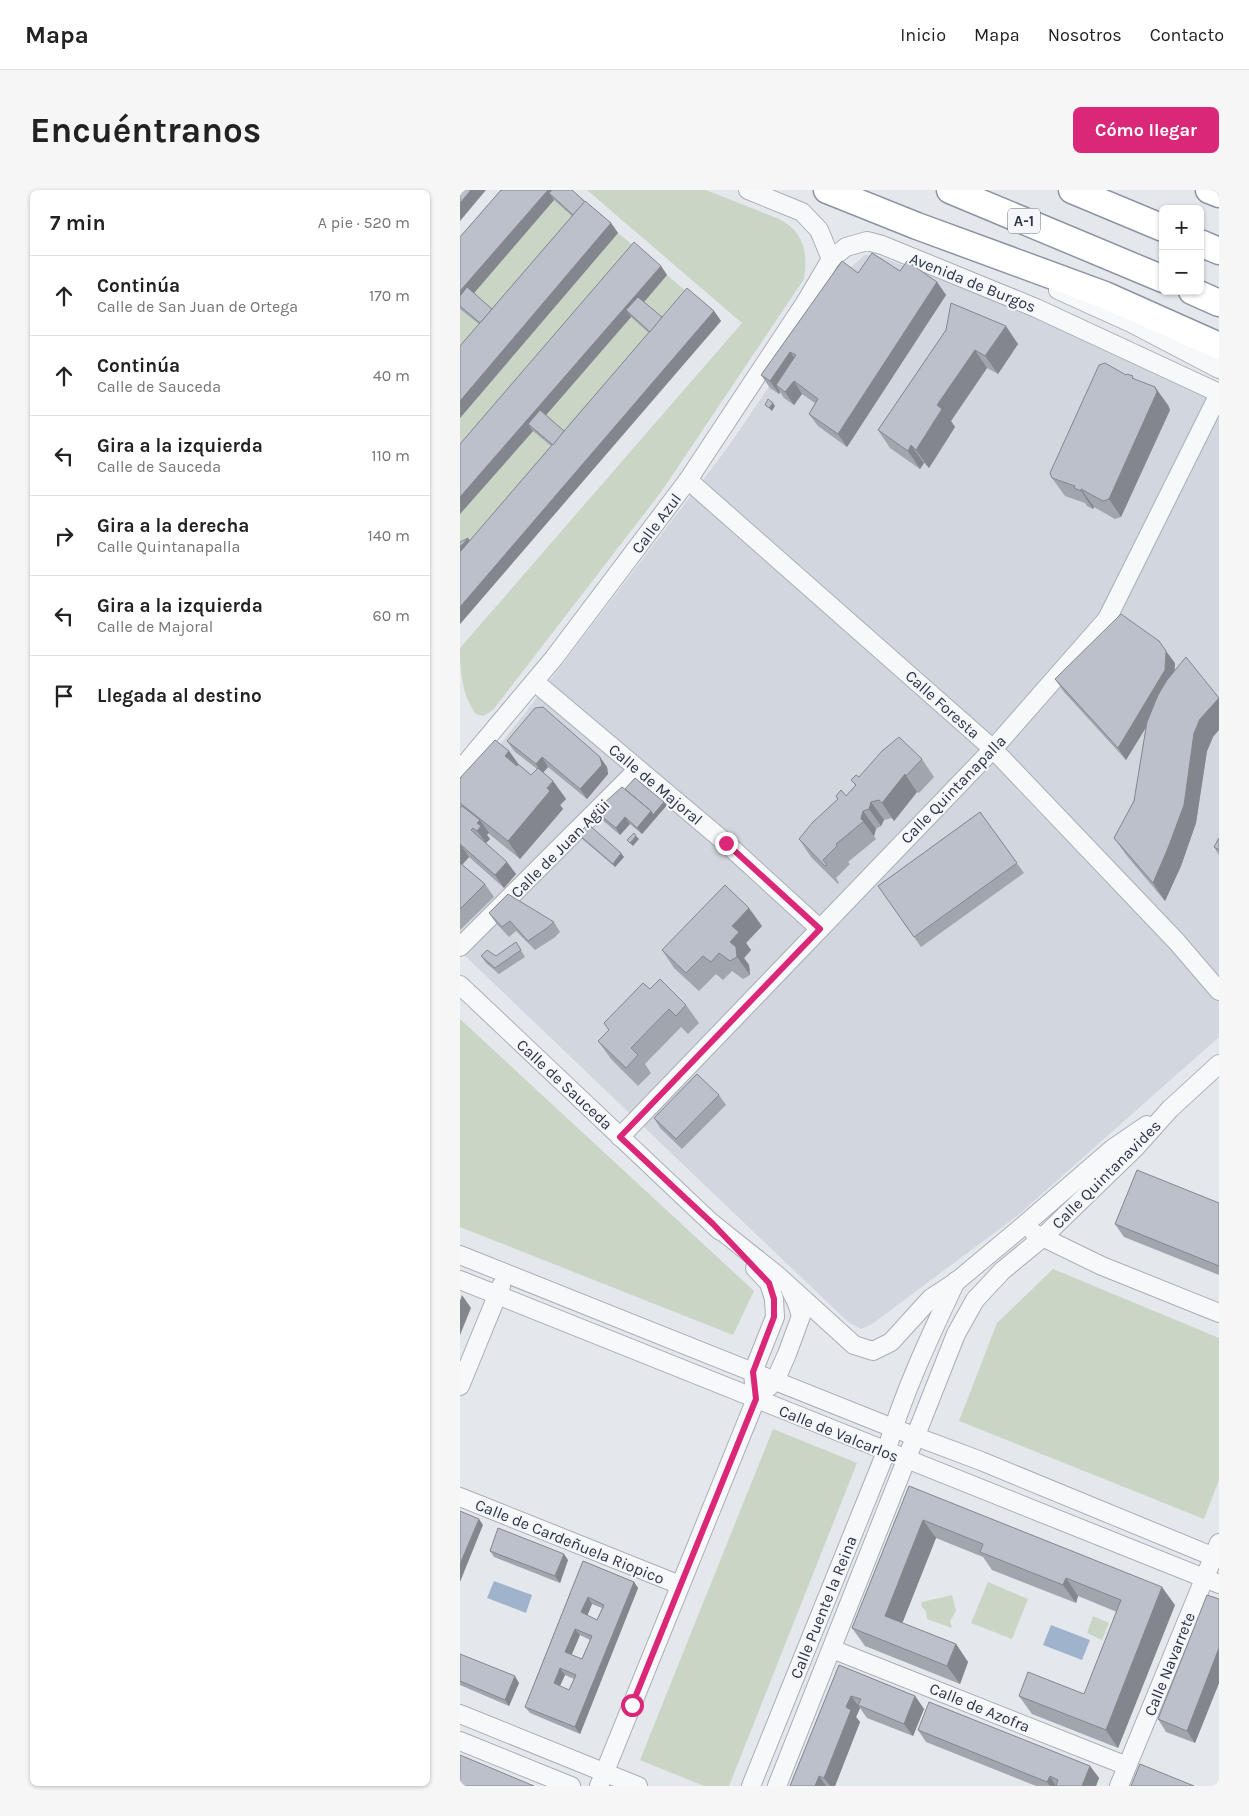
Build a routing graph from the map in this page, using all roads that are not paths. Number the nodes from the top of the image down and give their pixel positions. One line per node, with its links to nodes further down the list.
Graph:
1 (748, 190): 11 (street)
2 (827, 190): 7 (highway)
3 (950, 190): 12 (highway, A-1)
4 (1072, 190): 8 (highway)
5 (1209, 190): 6 (highway)
6 (1219, 194)
7 (917, 226): 15 (highway); 16 (street)
8 (1159, 226)
9 (1204, 245): 10 (highway)
10 (1219, 251)
11 (831, 260): 17 (street, Avenida de Burgos); 18 (street, Calle Azul)
12 (1159, 277)
13 (1201, 295): 14 (highway)
14 (1219, 303)
15 (1219, 346)
16 (1219, 369)
17 (1219, 394): 20 (street, Calle Quintanapalla)
18 (688, 480): 19 (street, Calle Azul); 20 (street, Calle Foresta)
19 (535, 682): 21 (street, Calle de Majoral); 22 (street, Calle Azul)
20 (993, 749): 23 (street, Calle Quintanapalla); 26 (street, Calle Foresta)
21 (638, 769): 23 (street, Calle de Majoral); 24 (street, Calle de Juan Agüi)
22 (460, 770)
23 (820, 929): 29 (street, Calle Quintanapalla)
24 (460, 947)
25 (460, 985): 29 (street, Calle de Sauceda)
26 (1219, 991)
27 (1219, 1064): 28 (street, Calle Quintanavides)
28 (1170, 1108): 31 (street, Calle Quintanavides); 32 (street, Calle Quintanavides)
29 (620, 1137): 30 (street, Calle de Sauceda)
30 (713, 1224): 37 (street, Calle de Sauceda); 40 (street, Calle de Sauceda)
31 (1024, 1226): 32 (street, Calle Quintanavides); 36 (street, Calle Quintanavides)
32 (1042, 1238): 39 (street); 45 (street, Calle Quintanavides)
33 (460, 1255): 34 (street, Calle de Valcarlos)
34 (506, 1274): 38 (street); 40 (street, Calle de Valcarlos)
35 (460, 1280): 38 (street, Calle de Valcarlos)
36 (957, 1280): 37 (street, Calle de Sauceda); 44 (street, Calle Quintanavides)
37 (788, 1286): 41 (street, Calle de Sauceda)
38 (497, 1295): 42 (street); 43 (street, Calle de Valcarlos)
39 (1219, 1313)
40 (753, 1372): 41 (street, Calle de Valcarlos); 43 (street)
41 (775, 1381): 43 (street); 44 (street, Calle de Valcarlos)
42 (460, 1386)
43 (756, 1399): 46 (street, Calle de Valcarlos); 51 (street)
44 (893, 1428): 45 (street, Calle de Valcarlos); 46 (street, Calle Puente la Reina)
45 (915, 1436): 47 (street, Calle Puente la Reina); 49 (street, Calle de Valcarlos)
46 (886, 1452): 47 (street, Calle de Valcarlos); 59 (street, Calle Puente la Reina)
47 (907, 1460): 50 (street, Calle de Valcarlos); 52 (street, Calle Puente la Reina)
48 (460, 1497): 51 (street, Calle de Cardeñuela Riopico)
49 (1217, 1553): 50 (street, Calle Navarrete)
50 (1212, 1582): 55 (street, Calle Navarrete)
51 (680, 1585): 56 (street)
52 (832, 1649): 55 (street, Calle de Azofra); 60 (street, Calle Puente la Reina)
53 (460, 1714): 56 (street)
54 (460, 1741): 57 (street)
55 (1128, 1766): 61 (street, Calle Navarrete)
56 (602, 1779): 58 (street)
57 (571, 1786)
58 (638, 1786)
59 (751, 1786)
60 (776, 1786)
61 (1119, 1786)

